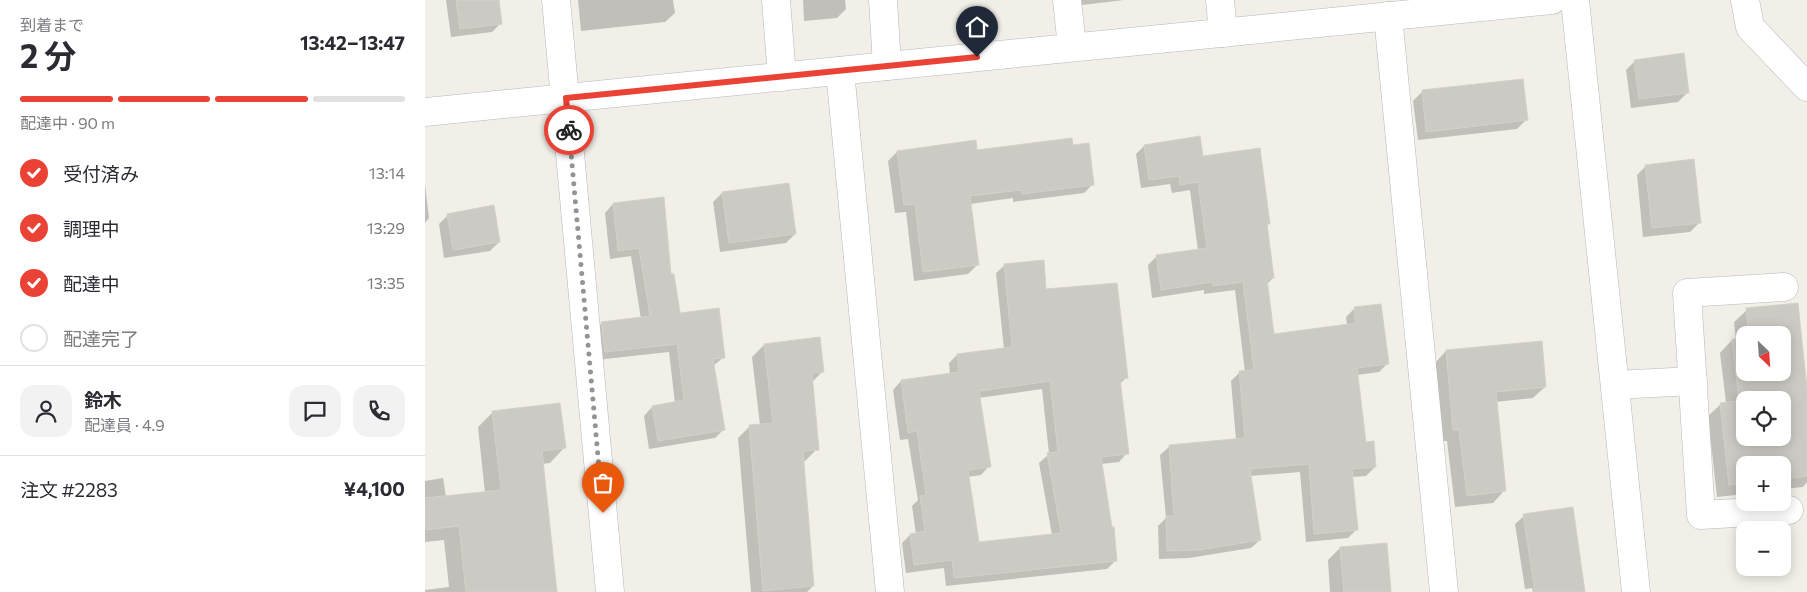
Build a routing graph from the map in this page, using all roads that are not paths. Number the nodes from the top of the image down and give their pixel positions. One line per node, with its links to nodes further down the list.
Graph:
1 (556, 0): 16 (street)
2 (776, 0): 14 (street)
3 (883, 0): 12 (street)
4 (1067, 0): 11 (street)
5 (1220, 0): 10 (street)
6 (1552, 0): 9 (street)
7 (1575, 0): 20 (street)
8 (1745, 0): 15 (street)
9 (1388, 16): 10 (street); 24 (street)
10 (1223, 33): 11 (street)
11 (1072, 48): 12 (street)
12 (887, 66): 13 (street)
13 (840, 71): 14 (street); 23 (street)
14 (782, 77): 16 (street)
15 (1807, 87)
16 (566, 98): 17 (street); 22 (street)
17 (425, 112)
18 (1784, 287): 19 (street)
19 (1693, 381): 20 (street); 21 (street)
20 (1615, 385): 25 (street)
21 (1771, 511)
22 (610, 592)
23 (890, 592)
24 (1444, 592)
25 (1636, 592)

